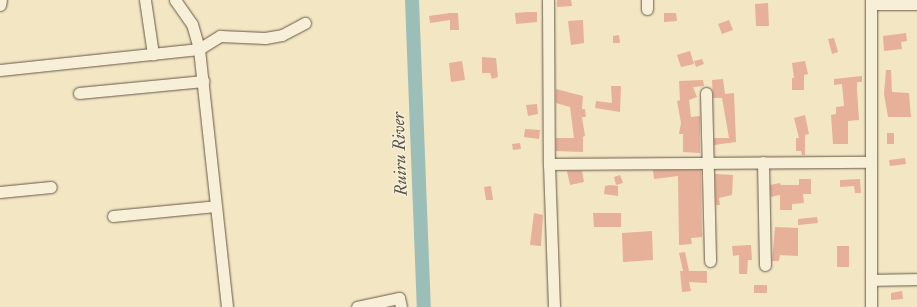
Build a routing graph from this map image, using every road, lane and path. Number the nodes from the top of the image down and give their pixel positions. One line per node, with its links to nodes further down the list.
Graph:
1 (1, 0): 7 (street)
2 (145, 0): 10 (street)
3 (175, 0): 9 (street)
4 (548, 0): 18 (street)
5 (871, 2): 6 (street); 17 (street)
6 (917, 4)
7 (0, 5)
8 (305, 23): 9 (street)
9 (199, 49): 10 (street); 12 (street)
10 (153, 54): 11 (street)
11 (0, 70)
12 (203, 81): 13 (street); 21 (street)
13 (79, 93)
14 (706, 93): 15 (street)
15 (708, 162): 16 (street); 18 (street); 23 (street)
16 (763, 162): 17 (street); 24 (street)
17 (871, 162): 25 (street)
18 (549, 164): 30 (street)
19 (51, 187): 20 (street)
20 (0, 192)
21 (216, 206): 22 (street); 27 (street)
22 (113, 216)
23 (710, 261)
24 (765, 265)
25 (871, 280): 26 (street); 31 (street)
26 (917, 280)
27 (227, 307)
28 (357, 307): 29 (street)
29 (401, 307)
30 (554, 307)
31 (871, 307)

